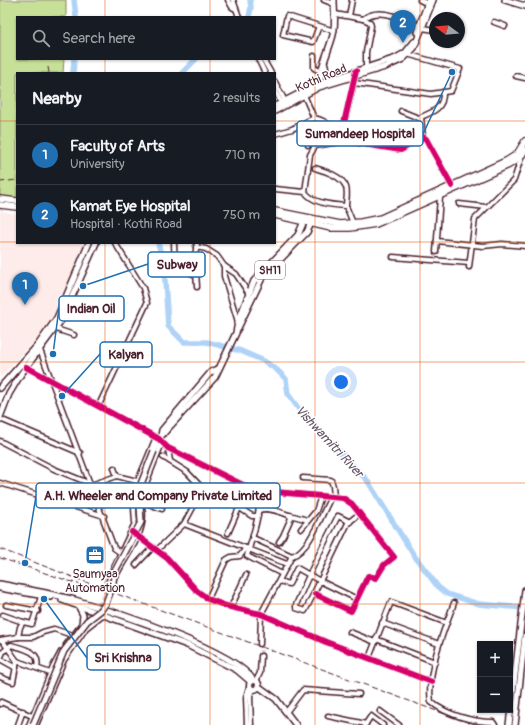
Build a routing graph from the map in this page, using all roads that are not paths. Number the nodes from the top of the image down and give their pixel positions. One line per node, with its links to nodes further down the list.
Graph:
1 (228, 0): 13 (street)
2 (233, 0): 13 (street)
3 (324, 0): 9 (street)
4 (352, 0): 16 (street)
5 (420, 0): 10 (street)
6 (433, 0): 21 (main road)
7 (505, 0): 12 (main road)
8 (516, 0): 11 (main road)
9 (334, 2): 14 (main road)
10 (428, 2): 21 (main road)
11 (525, 3)
12 (525, 6)
13 (236, 10): 15 (street)
14 (335, 14): 16 (street); 23 (main road)
15 (239, 16)
16 (349, 16): 17 (street)
17 (363, 19): 21 (street); 29 (street)
18 (494, 22): 20 (street)
19 (318, 26): 19 (street); 23 (street)
20 (506, 26)
21 (420, 27): 22 (street); 24 (main road)
22 (429, 29)
23 (334, 31): 28 (main road)
24 (407, 54): 29 (main road, Kothi Road); 41 (street)
25 (314, 56): 32 (street)
26 (258, 60): 30 (street)
27 (264, 60): 31 (street)
28 (325, 62): 32 (main road); 36 (main road)
29 (366, 70): 33 (main road, Kothi Road)
30 (264, 72)
31 (270, 72)
32 (322, 72): 39 (main road)
33 (356, 73): 36 (main road, Kothi Road); 37 (street)
34 (516, 76): 35 (street)
35 (525, 78)
36 (327, 82): 39 (main road, Kothi Road)
37 (354, 83): 41 (street); 51 (street)
38 (276, 84): 43 (street)
39 (320, 85): 42 (main road, Kothi Road); 43 (main road, Kothi Road)
40 (276, 92): 43 (street)
41 (443, 92): 48 (street)
42 (304, 94): 43 (main road, Kothi Road); 47 (street)
43 (284, 104): 44 (main road, Kothi Road); 45 (main road, Kothi Road)
44 (276, 106)
45 (276, 110)
46 (401, 111): 48 (street)
47 (313, 119): 49 (street); 53 (street); 54 (street)
48 (421, 119): 50 (street)
49 (276, 134)
50 (423, 137): 51 (street); 57 (street)
51 (344, 141): 53 (street)
52 (525, 141): 55 (highway)
53 (336, 143): 59 (street)
54 (308, 146)
55 (523, 151): 57 (highway); 60 (highway); 67 (street)
56 (314, 168): 65 (street)
57 (452, 186): 72 (highway)
58 (276, 189): 59 (street)
59 (305, 192): 65 (street)
60 (440, 197): 71 (highway); 73 (street)
61 (0, 199): 62 (highway)
62 (16, 202)
63 (459, 204): 67 (street)
64 (0, 205): 66 (highway)
65 (346, 206): 72 (street)
66 (16, 207)
67 (486, 207): 79 (street)
68 (276, 211): 70 (highway)
69 (276, 215): 70 (highway)
70 (305, 219): 71 (highway); 86 (main road)
71 (312, 221): 72 (highway); 88 (main road, SH11)
72 (353, 223)
73 (437, 241): 79 (street); 81 (street)
74 (89, 244): 93 (main road)
75 (96, 244): 87 (main road)
76 (116, 244): 94 (street)
77 (174, 244): 84 (street)
78 (196, 245): 83 (street); 84 (street)
79 (471, 246): 80 (street); 82 (street)
80 (525, 246)
81 (436, 252)
82 (393, 257)
83 (224, 266): 86 (street); 88 (street)
84 (196, 275): 85 (street)
85 (197, 287)
86 (249, 294): 88 (main road)
87 (56, 328): 89 (street); 90 (main road)
88 (237, 328): 96 (main road, SH11)
89 (74, 335)
90 (40, 350): 91 (main road); 92 (street)
91 (26, 367): 92 (street); 95 (main road)
92 (53, 381): 94 (street); 99 (street)
93 (0, 388)
94 (99, 405): 96 (street)
95 (0, 416): 99 (street)
96 (160, 438): 98 (street); 105 (street); 112 (street); 189 (main road, bridge)
97 (0, 441): 107 (street)
98 (168, 448): 101 (street); 109 (street)
99 (80, 453): 107 (street)
100 (163, 457): 101 (street)
101 (170, 461): 108 (street)
102 (114, 468): 103 (street)
103 (117, 476): 105 (street); 107 (street)
104 (303, 478): 111 (street)
105 (137, 480): 124 (street)
106 (0, 483): 118 (street)
107 (91, 484): 118 (street)
108 (203, 489): 113 (street); 122 (street)
109 (259, 491): 110 (street); 115 (street)
110 (321, 496): 111 (street); 120 (street)
111 (332, 497): 116 (street); 133 (street)
112 (141, 500): 114 (street); 126 (street)
113 (239, 508): 119 (street); 125 (street)
114 (162, 509)
115 (259, 510): 117 (street); 119 (street)
116 (359, 514): 121 (street); 148 (street)
117 (289, 515): 120 (street); 128 (street)
118 (104, 516): 132 (street)
119 (258, 516): 127 (street)
120 (308, 520): 123 (street)
121 (350, 522): 139 (street); 141 (street)
122 (184, 524): 130 (street); 131 (street)
123 (301, 530)
124 (132, 532): 126 (street); 132 (street)
125 (228, 533)
126 (138, 536): 129 (street); 136 (street)
127 (253, 538): 130 (street); 133 (street)
128 (278, 542)
129 (152, 547): 131 (street); 135 (street)
130 (248, 549): 134 (street); 137 (street); 147 (street)
131 (157, 550): 147 (street)
132 (121, 553): 142 (street)
133 (292, 556): 134 (street)
134 (288, 564): 137 (street)
135 (136, 565)
136 (117, 574)
137 (282, 574): 140 (street)
138 (246, 575): 152 (street)
139 (309, 576): 140 (street); 141 (street); 146 (street)
140 (279, 581): 156 (street)
141 (320, 581): 146 (street); 148 (street)
142 (108, 584)
143 (0, 586): 145 (main road)
144 (525, 590): 200 (main road)
145 (42, 594): 151 (main road); 153 (main road); 154 (street)
146 (315, 594): 148 (street)
147 (208, 599): 152 (street)
148 (357, 599)
149 (454, 603): 160 (street)
150 (6, 605): 154 (street)
151 (78, 605): 153 (main road); 161 (main road)
152 (231, 607): 156 (street)
153 (98, 608): 155 (main road); 161 (street)
154 (38, 611): 158 (street)
155 (106, 613): 181 (main road); 189 (street)
156 (261, 614): 168 (street); 173 (street)
157 (3, 615): 158 (street)
158 (23, 622): 165 (street)
159 (382, 623): 160 (street); 167 (street); 169 (street)
160 (447, 623): 169 (street)
161 (82, 624): 163 (street)
162 (350, 632): 167 (street)
163 (72, 635): 165 (street); 178 (street)
164 (525, 636): 201 (main road)
165 (18, 637): 166 (street)
166 (1, 640): 170 (street)
167 (375, 641): 173 (street); 175 (street)
168 (260, 644)
169 (439, 644): 175 (street)
170 (7, 648): 172 (street); 174 (street); 177 (street)
171 (261, 656): 181 (street)
172 (0, 657): 176 (street)
173 (369, 658): 180 (street)
174 (17, 661): 176 (street); 177 (street)
175 (436, 662): 180 (street)
176 (16, 668): 179 (street)
177 (37, 668): 178 (street)
178 (50, 673): 187 (street)
179 (0, 677)
180 (432, 682): 199 (street)
181 (253, 684): 185 (main road); 193 (street); 194 (street)
182 (359, 694): 185 (street)
183 (0, 704): 184 (street)
184 (23, 711): 187 (street); 190 (street)
185 (287, 711): 195 (main road)
186 (380, 711): 198 (street)
187 (32, 716): 191 (street)
188 (328, 716): 196 (street)
189 (36, 724): 192 (street)
190 (18, 725)
191 (29, 725)
192 (42, 725)
193 (247, 725)
194 (251, 725)
195 (296, 725)
196 (365, 725): 197 (street)
197 (383, 725)
198 (398, 725)
199 (495, 725)
200 (509, 725)
201 (515, 725)

